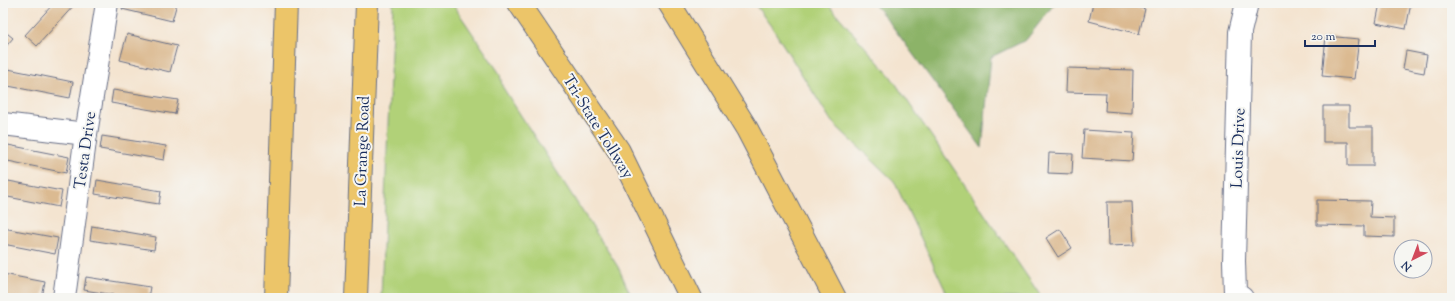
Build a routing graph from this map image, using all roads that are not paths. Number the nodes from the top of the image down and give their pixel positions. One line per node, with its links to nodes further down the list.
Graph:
1 (107, 3): 8 (street, Testa Drive)
2 (286, 3): 11 (highway)
3 (367, 3): 12 (highway, La Grange Road)
4 (669, 3): 14 (highway)
5 (1246, 3): 9 (street, Louis Drive)
6 (521, 5): 13 (highway, Tri-State Tollway)
7 (3, 124): 8 (street)
8 (86, 134): 10 (street, Testa Drive)
9 (1238, 296)
10 (64, 298)
11 (276, 298)
12 (356, 298)
13 (691, 298)
14 (835, 298)

